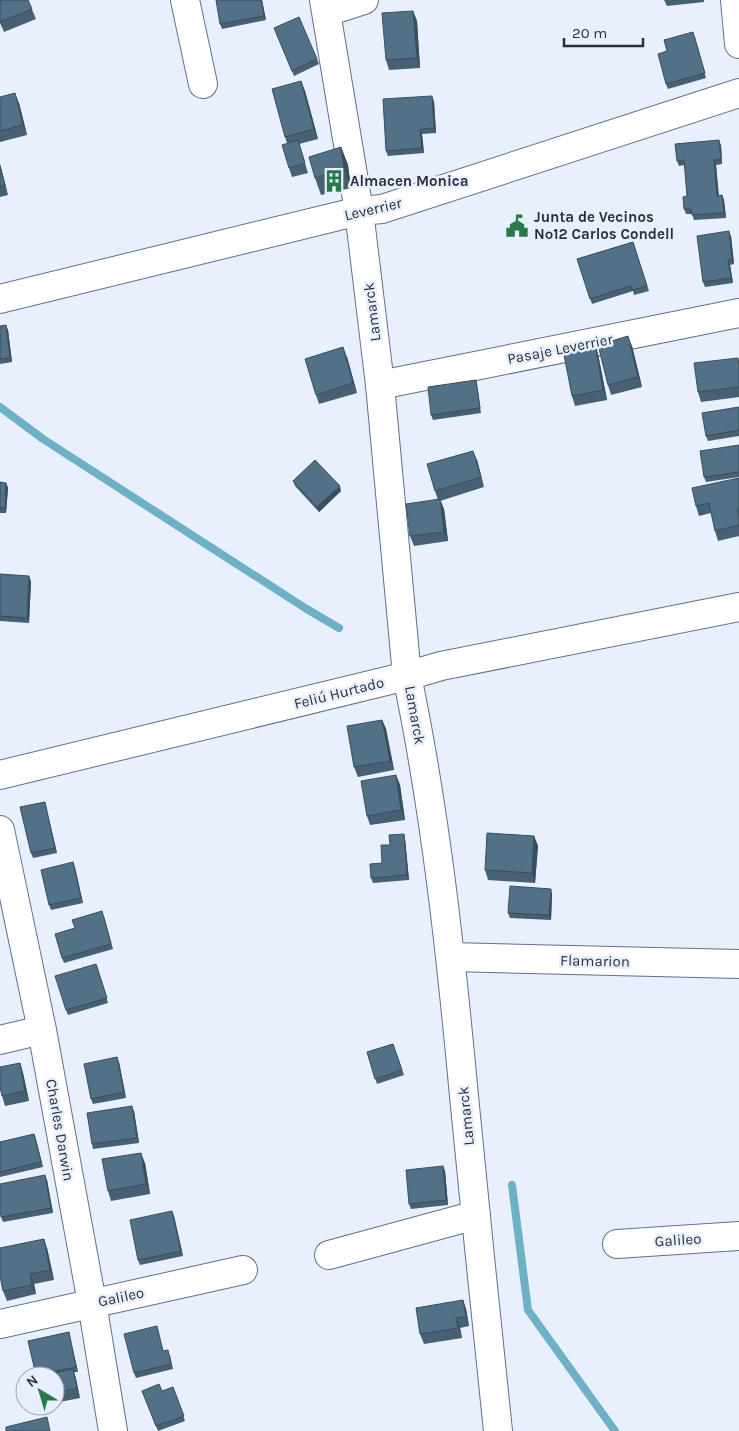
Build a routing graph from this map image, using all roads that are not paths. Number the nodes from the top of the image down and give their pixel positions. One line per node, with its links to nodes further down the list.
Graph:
1 (185, 0): 6 (street)
2 (364, 0): 4 (street)
3 (735, 0): 5 (street)
4 (326, 6): 8 (street, Lamarck)
5 (739, 44)
6 (203, 84)
7 (739, 93): 8 (street, Leverrier)
8 (359, 212): 9 (street, Leverrier); 11 (street, Lamarck)
9 (0, 299)
10 (739, 313): 11 (street, Pasaje Leverrier)
11 (380, 384): 13 (street, Lamarck)
12 (739, 607): 13 (street, Feliú Hurtado)
13 (407, 676): 14 (street, Feliú Hurtado); 16 (street, Lamarck)
14 (0, 775)
15 (0, 830): 18 (street, Charles Darwin)
16 (451, 957): 17 (street, Flamarion); 20 (street, Lamarck)
17 (739, 964)
18 (42, 1030): 19 (street); 25 (street, Charles Darwin)
19 (0, 1040)
20 (476, 1215): 23 (street); 28 (street, Lamarck)
21 (739, 1236): 22 (street, Galileo)
22 (617, 1244)
23 (329, 1255)
24 (242, 1270): 25 (street, Galileo)
25 (92, 1303): 26 (street, Galileo); 27 (street, Charles Darwin)
26 (0, 1324)
27 (114, 1431)
28 (498, 1431)

